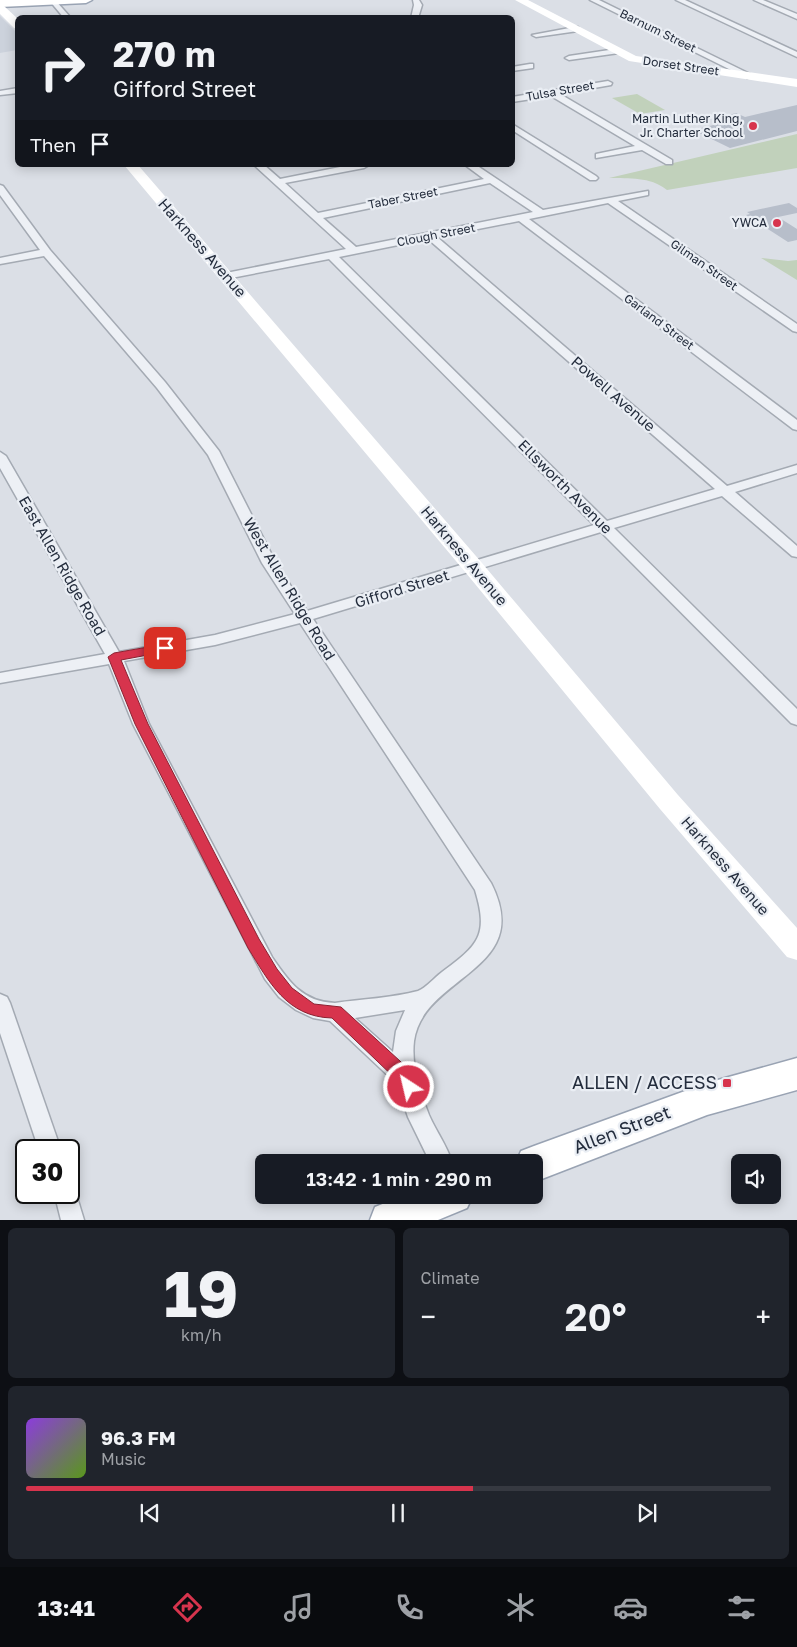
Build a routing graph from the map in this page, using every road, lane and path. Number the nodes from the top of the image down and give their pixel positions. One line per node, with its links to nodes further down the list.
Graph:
1 (86, 0): 7 (main road)
2 (416, 0): 11 (street)
3 (520, 0): 14 (main road, Dorset Street)
4 (593, 0): 23 (street, Barnum Street)
5 (679, 0): 17 (street)
6 (757, 0): 12 (street)
7 (52, 1): 8 (main road); 10 (street)
8 (0, 3)
9 (0, 8): 13 (main road)
10 (65, 15)
11 (415, 15)
12 (797, 17)
13 (15, 23)
14 (575, 29): 15 (street); 18 (main road, Dorset Street)
15 (536, 35)
16 (797, 43): 17 (street)
17 (778, 46): 19 (street)
18 (616, 51): 20 (street); 23 (main road, Dorset Street)
19 (797, 55)
20 (569, 58)
21 (530, 66): 22 (street)
22 (515, 68)
23 (750, 76): 25 (main road, Dorset Street)
24 (608, 83): 28 (street, Tulsa Street)
25 (797, 83)
26 (15, 90): 27 (street)
27 (0, 93)
28 (552, 93): 29 (street, Tulsa Street); 31 (street)
29 (515, 99)
30 (515, 128): 38 (street)
31 (643, 147): 32 (street); 33 (street)
32 (598, 156)
33 (669, 162)
34 (133, 167): 53 (main road, Harkness Avenue)
35 (261, 167): 40 (street)
36 (354, 167): 40 (street)
37 (473, 167): 39 (street)
38 (593, 178)
39 (491, 180): 45 (street); 46 (street, Taber Street)
40 (278, 182): 46 (street)
41 (0, 188): 44 (street, West Allen Ridge Road)
42 (645, 193): 43 (street, Clough Street)
43 (610, 200): 45 (street, Clough Street); 54 (street, Gilman Street)
44 (7, 209): 50 (street, West Allen Ridge Road)
45 (542, 214): 47 (street, Clough Street)
46 (316, 216): 49 (street)
47 (521, 218): 48 (street, Clough Street); 55 (street, Garland Street)
48 (430, 236): 49 (street, Clough Street); 58 (street, Powell Avenue)
49 (354, 251): 51 (street, Clough Street)
50 (46, 252): 52 (street); 62 (street, West Allen Ridge Road)
51 (332, 256): 53 (street, Clough Street); 59 (street, Ellsworth Avenue)
52 (0, 261)
53 (226, 276): 61 (main road, Harkness Avenue)
54 (797, 329)
55 (797, 426)
56 (0, 456): 63 (street, East Allen Ridge Road)
57 (797, 469): 58 (street, Gifford Street)
58 (726, 491): 59 (street, Gifford Street); 60 (street, Powell Avenue)
59 (605, 527): 61 (street, Gifford Street); 65 (street, Ellsworth Avenue)
60 (797, 553)
61 (474, 568): 62 (street, Gifford Street); 66 (main road, Harkness Avenue)
62 (306, 618): 63 (street, Gifford Street); 67 (street, West Allen Ridge Road)
63 (114, 657): 64 (street, Gifford Street); 69 (street, East Allen Ridge Road)
64 (0, 678)
65 (797, 719)
66 (797, 948)
67 (426, 998): 69 (street, West Allen Ridge Road); 71 (street, West Allen Ridge Road)
68 (0, 1003): 72 (street)
69 (335, 1012): 71 (street)
70 (797, 1074): 74 (main road, Allen Street)
71 (406, 1078): 73 (street)
72 (46, 1139)
73 (437, 1154)
74 (543, 1161)
75 (68, 1204): 77 (street)
76 (431, 1204): 78 (main road)
77 (73, 1220)
78 (389, 1220)

